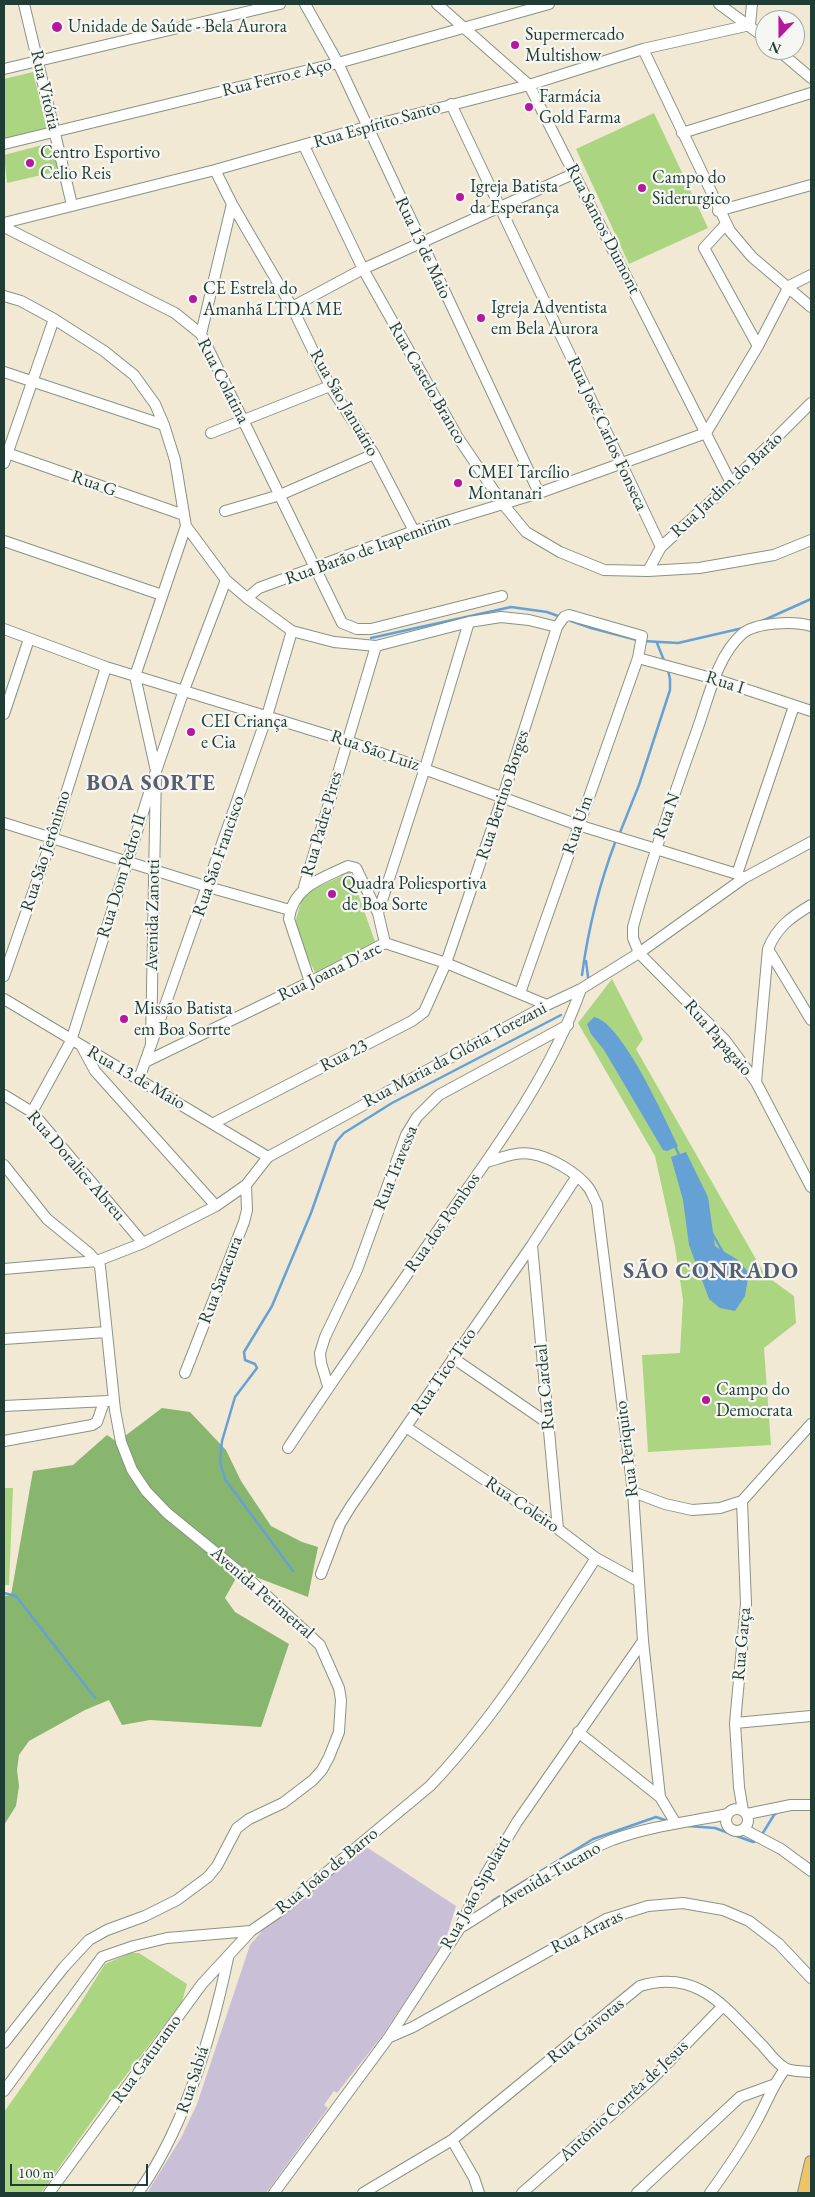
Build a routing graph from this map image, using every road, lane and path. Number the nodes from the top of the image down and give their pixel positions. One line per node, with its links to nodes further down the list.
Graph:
1 (24, 4): 12 (street, Rua Vitória)
2 (280, 4): 12 (street)
3 (305, 4): 14 (street, Rua 13 de Maio)
4 (437, 4): 9 (street, Rua Santos Dumont)
5 (549, 4): 9 (street, Rua Ferro e Aço)
6 (719, 4): 8 (street)
7 (752, 4): 8 (street)
8 (750, 25): 10 (street); 11 (street, Rua Espírito Santo)
9 (465, 26): 14 (street, Rua Ferro e Aço); 17 (street, Rua Santos Dumont)
10 (755, 29)
11 (643, 49): 17 (street, Rua Espírito Santo); 22 (street)
12 (39, 60): 15 (street); 21 (street, Rua Vitória)
13 (790, 60): 16 (street)
14 (338, 63): 20 (street, Rua 13 de Maio); 21 (street, Rua Ferro e Aço)
15 (4, 69)
16 (811, 78)
17 (529, 85): 19 (street, Rua Espírito Santo); 26 (street, Rua Santos Dumont)
18 (811, 93): 22 (street)
19 (451, 104): 20 (street, Rua Espírito Santo); 30 (street, Rua José Carlos Fonseca)
20 (366, 127): 24 (street, Rua Espírito Santo); 34 (street, Rua 13 de Maio)
21 (54, 133): 23 (street, Rua Ferro e Aço); 29 (street, Rua Vitória)
22 (682, 134): 31 (street)
23 (4, 144)
24 (304, 146): 25 (street, Rua Espírito Santo); 35 (street, Rua Castelo Branco)
25 (215, 170): 28 (street, Rua São Januário); 29 (street, Rua Espírito Santo)
26 (573, 174): 30 (street); 51 (street, Rua Santos Dumont)
27 (811, 185): 31 (street)
28 (232, 204): 39 (street, Rua São Januário); 42 (street)
29 (72, 205): 33 (street, Rua Espírito Santo)
30 (501, 208): 34 (street); 54 (street, Rua José Carlos Fonseca)
31 (718, 211): 32 (street)
32 (726, 224): 37 (street); 43 (street)
33 (4, 225): 42 (street, Rua Colatina)
34 (421, 243): 35 (street); 56 (street, Rua 13 de Maio)
35 (363, 269): 39 (street); 58 (street, Rua Castelo Branco)
36 (811, 275): 37 (street)
37 (789, 286): 40 (street); 43 (street)
38 (4, 296): 41 (street)
39 (292, 307): 46 (street, Rua São Januário)
40 (811, 307)
41 (54, 319): 45 (street); 49 (street)
42 (201, 334): 48 (street, Rua Colatina)
43 (758, 346): 51 (street)
44 (4, 372): 45 (street)
45 (31, 382): 49 (street); 53 (street)
46 (330, 386): 48 (street); 52 (street, Rua São Januário)
47 (811, 403): 55 (street, Rua Jardim do Barão)
48 (243, 421): 50 (street); 57 (street, Rua Colatina)
49 (164, 425): 60 (street)
50 (211, 433)
51 (706, 433): 54 (street, Rua Barão de Itapemirim); 55 (street, Rua Santos Dumont)
52 (374, 454): 57 (street); 61 (street, Rua São Januário)
53 (5, 456): 60 (street, Rua G)
54 (621, 465): 56 (street, Rua Barão de Itapemirim); 64 (street, Rua José Carlos Fonseca)
55 (731, 483): 64 (street, Rua Jardim do Barão)
56 (539, 493): 58 (street, Rua Barão de Itapemirim)
57 (280, 495): 59 (street); 65 (street, Rua Colatina)
58 (503, 504): 61 (street, Rua Barão de Itapemirim); 66 (street, Rua Castelo Branco)
59 (225, 511)
60 (185, 521): 67 (street); 68 (street)
61 (414, 531): 65 (street, Rua Barão de Itapemirim)
62 (811, 540): 66 (street, Rua Castelo Branco)
63 (4, 541): 68 (street)
64 (661, 547): 66 (street, Rua Jardim do Barão)
65 (316, 568): 69 (street, Rua Colatina); 70 (street, Rua Barão de Itapemirim)
66 (648, 571)
67 (226, 580): 70 (street); 82 (street, Rua Dom Pedro II)
68 (162, 595): 80 (street)
69 (502, 596)
70 (247, 598): 75 (street)
71 (469, 622): 72 (street); 77 (street); 88 (street)
72 (561, 622): 78 (street); 90 (street, Rua Bertino Borges)
73 (811, 626): 81 (street, Rua N)
74 (4, 629): 76 (street, Rua São Luiz)
75 (292, 631): 77 (street); 86 (street, Rua São Francisco)
76 (29, 639): 79 (street, Rua São Luiz); 85 (street)
77 (376, 646): 87 (street, Rua Padre Pires)
78 (638, 658): 81 (street, Rua I); 92 (street, Rua Um)
79 (106, 667): 80 (street, Rua São Luiz); 93 (street, Rua São Jerônimo)
80 (135, 676): 82 (street, Rua São Luiz); 89 (street, Avenida Zanotti)
81 (715, 680): 83 (street, Rua I); 95 (street, Rua N)
82 (184, 690): 86 (street, Rua São Luiz); 89 (street, Rua Dom Pedro II)
83 (794, 706): 84 (street, Rua I); 98 (street)
84 (811, 711)
85 (4, 714)
86 (268, 716): 87 (street, Rua São Luiz); 99 (street, Rua São Francisco)
87 (347, 741): 88 (street, Rua São Luiz); 100 (street, Rua Padre Pires)
88 (425, 768): 90 (street, Rua São Luiz); 103 (street)
89 (156, 772): 96 (street, Rua Dom Pedro II); 97 (street, Avenida Zanotti)
90 (503, 796): 92 (street, Rua São Luiz); 107 (street, Rua Bertino Borges)
91 (4, 823): 93 (street)
92 (578, 825): 95 (street, Rua São Luiz); 111 (street, Rua Um)
93 (52, 838): 96 (street); 108 (street, Rua São Jerônimo)
94 (811, 842): 98 (street, Rua Maria da Glória Torezani)
95 (655, 849): 98 (street, Rua São Luiz); 106 (street, Rua N)
96 (126, 862): 97 (street); 116 (street, Rua Dom Pedro II)
97 (154, 870): 99 (street); 117 (street, Avenida Zanotti)
98 (740, 876): 106 (street, Rua Maria da Glória Torezani)
99 (208, 887): 102 (street); 117 (street, Rua São Francisco)
100 (304, 888): 102 (street, Rua Padre Pires); 103 (street)
101 (811, 905): 105 (street)
102 (290, 910): 109 (street)
103 (378, 914): 104 (street)
104 (385, 943): 107 (street, Rua Joana D'arc); 109 (street, Rua Joana D'arc)
105 (768, 949): 114 (street); 121 (street)
106 (639, 953): 110 (street, Rua Maria da Glória Torezani); 121 (street, Rua Papagaio)
107 (446, 963): 111 (street, Rua Joana D'arc); 124 (street, Rua 23)
108 (4, 976)
109 (310, 982): 119 (street, Rua Joana D'arc)
110 (581, 989): 113 (street, Rua Maria da Glória Torezani); 115 (street, Rua dos Pombos)
111 (520, 993): 113 (street, Rua Joana D'arc)
112 (4, 999): 116 (street, Rua 13 de Maio)
113 (547, 1005): 125 (street, Rua Maria da Glória Torezani)
114 (811, 1020)
115 (568, 1025): 126 (street, Rua dos Pombos); 140 (street, Rua Travessa)
116 (72, 1041): 118 (street, Rua 13 de Maio); 123 (street, Rua Dom Pedro II)
117 (151, 1044): 119 (street, Rua São Francisco)
118 (82, 1047): 120 (street, Rua 13 de Maio); 131 (street)
119 (145, 1062): 120 (street, Rua São Francisco)
120 (139, 1079): 124 (street, Rua 13 de Maio)
121 (756, 1082): 130 (street, Rua Papagaio)
122 (4, 1095): 123 (street, Rua Doralice Abreu)
123 (32, 1112): 132 (street, Rua Doralice Abreu)
124 (214, 1123): 125 (street, Rua 13 de Maio)
125 (268, 1157): 129 (street, Rua Maria da Glória Torezani)
126 (487, 1162): 128 (street, Rua Periquito); 140 (street, Rua dos Pombos)
127 (4, 1165): 134 (street)
128 (577, 1176): 133 (street, Rua Tico-Tico); 148 (street, Rua Periquito)
129 (246, 1185): 131 (street, Rua Maria da Glória Torezani); 139 (street, Rua Saracura)
130 (811, 1187)
131 (216, 1206): 132 (street, Rua Maria da Glória Torezani)
132 (143, 1243): 134 (street, Rua Maria da Glória Torezani)
133 (532, 1244): 138 (street, Rua Tico-Tico); 143 (street, Rua Cardeal)
134 (97, 1261): 135 (street, Rua Maria da Glória Torezani); 136 (street, Avenida Perimetral)
135 (4, 1269)
136 (106, 1332): 137 (street); 141 (street, Avenida Perimetral)
137 (4, 1338)
138 (453, 1358): 143 (street); 145 (street, Rua Tico-Tico)
139 (185, 1373)
140 (328, 1386): 147 (street, Rua dos Pombos)
141 (109, 1401): 142 (street); 146 (street); 174 (street, Avenida Perimetral)
142 (4, 1406)
143 (549, 1424): 150 (street, Rua Cardeal)
144 (811, 1424): 149 (street)
145 (406, 1427): 150 (street, Rua Coleiro); 152 (street, Rua Tico-Tico)
146 (4, 1440)
147 (288, 1448)
148 (633, 1492): 149 (street); 153 (street, Rua Periquito)
149 (742, 1501): 156 (street, Rua Garça)
150 (558, 1530): 151 (street, Rua Coleiro)
151 (596, 1558): 153 (street, Rua Coleiro); 169 (street, Rua João de Barro)
152 (321, 1574)
153 (638, 1581): 154 (street, Rua Periquito)
154 (643, 1642): 157 (street, Rua João Sipolatti); 159 (street, Rua Periquito)
155 (811, 1716): 156 (street)
156 (735, 1723): 158 (street, Rua Garça)
157 (578, 1732): 159 (street); 168 (street, Rua João Sipolatti)
158 (739, 1787): 161 (street, Rua Garça); 162 (street, Rua Garça)
159 (660, 1797): 164 (street, Rua Periquito)
160 (811, 1805): 162 (street)
161 (729, 1812): 162 (street); 163 (street, Avenida Tucano); 165 (street)
162 (745, 1812): 166 (street)
163 (702, 1819): 164 (street, Avenida Tucano); 165 (street, Avenida Tucano)
164 (675, 1822): 168 (street, Avenida Tucano)
165 (731, 1829): 166 (street)
166 (743, 1829): 167 (street)
167 (811, 1870)
168 (460, 1928): 173 (street, Rua João Sipolatti)
169 (251, 1931): 170 (street, Rua Gaturamo); 178 (street)
170 (228, 1958): 181 (street, Rua Gaturamo); 182 (street, Rua Sabiá)
171 (811, 1978): 173 (street, Rua Araras)
172 (723, 2006): 175 (street, Rua Gaivotas); 179 (street, Rua Gaivotas); 186 (street, Antônio Corrêa de Jesus)
173 (389, 2037): 183 (street, Rua João Sipolatti)
174 (4, 2043)
175 (785, 2069): 176 (street); 177 (street)
176 (811, 2072)
177 (773, 2085): 187 (street); 188 (street)
178 (4, 2092)
179 (452, 2140): 184 (street, Rua Gaivotas); 185 (street)
180 (811, 2162): 189 (main road)
181 (49, 2193)
182 (138, 2193)
183 (274, 2193)
184 (363, 2193)
185 (479, 2193)
186 (522, 2193)
187 (637, 2193)
188 (710, 2193)
189 (804, 2193)

